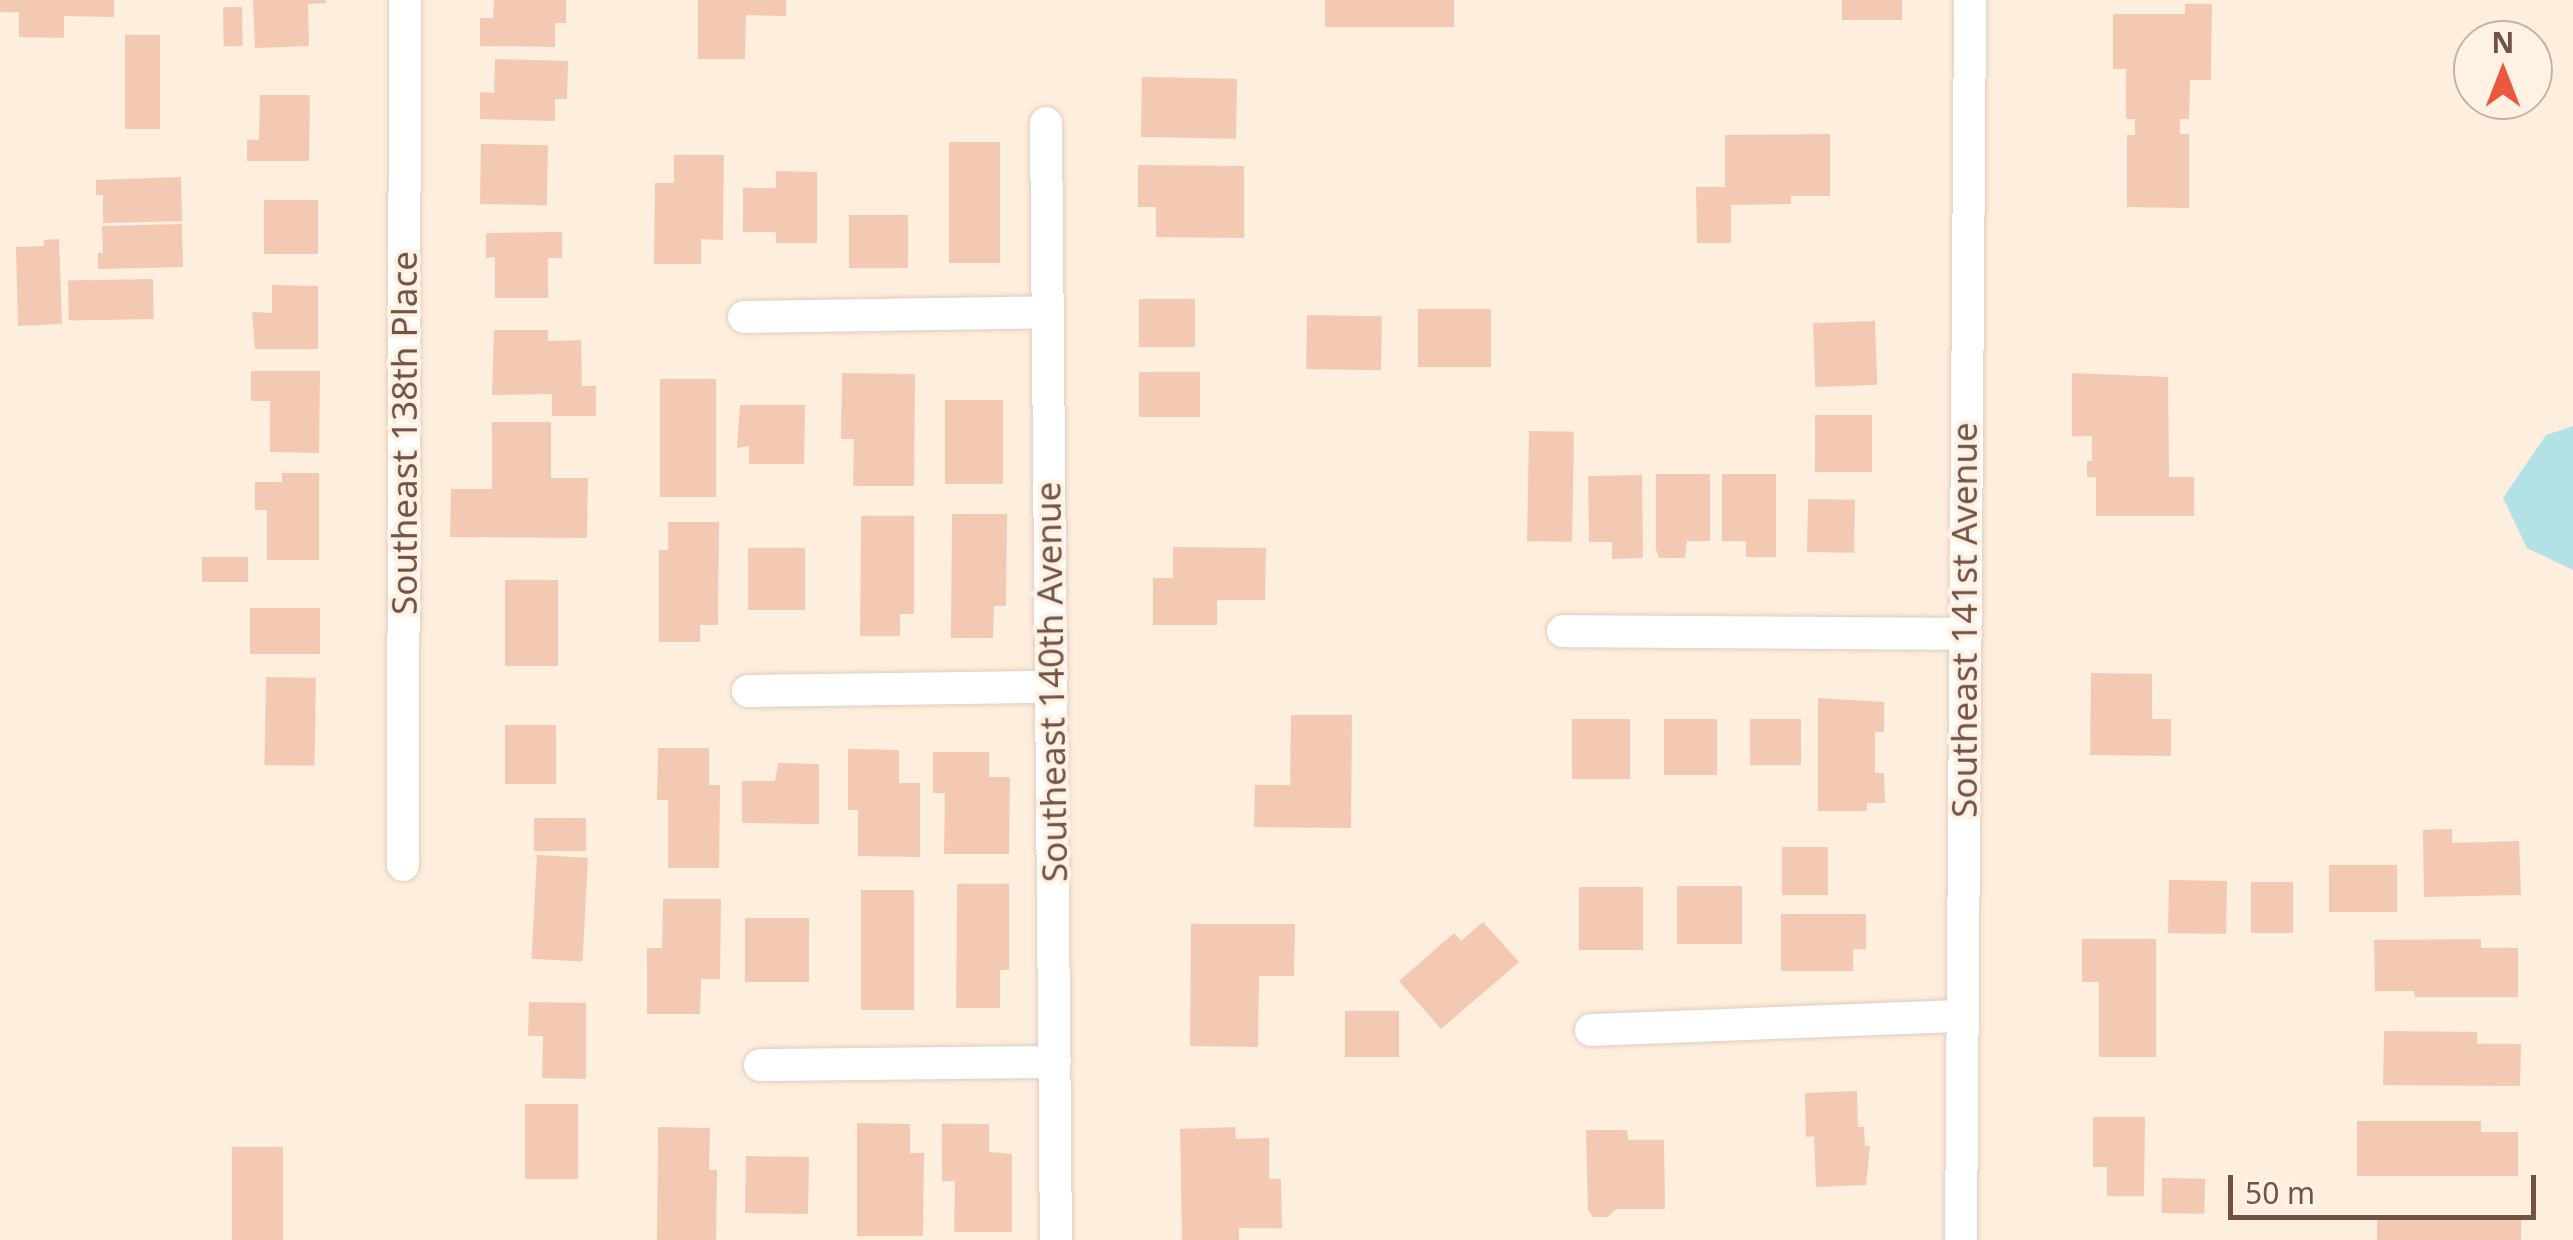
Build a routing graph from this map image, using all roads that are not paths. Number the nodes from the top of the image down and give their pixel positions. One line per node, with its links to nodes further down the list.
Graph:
1 (405, 0): 10 (street, Southeast 138th Place)
2 (1970, 0): 7 (street, Southeast 141st Avenue)
3 (1046, 123): 4 (street, Southeast 140th Avenue)
4 (1048, 312): 5 (street); 8 (street, Southeast 140th Avenue)
5 (744, 317)
6 (1563, 631): 7 (street)
7 (1966, 634): 11 (street, Southeast 141st Avenue)
8 (1051, 687): 9 (street); 13 (street, Southeast 140th Avenue)
9 (748, 692)
10 (403, 865)
11 (1962, 1016): 12 (street); 16 (street, Southeast 141st Avenue)
12 (1591, 1030)
13 (1055, 1062): 14 (street); 15 (street, Southeast 140th Avenue)
14 (760, 1065)
15 (1056, 1240)
16 (1961, 1240)

